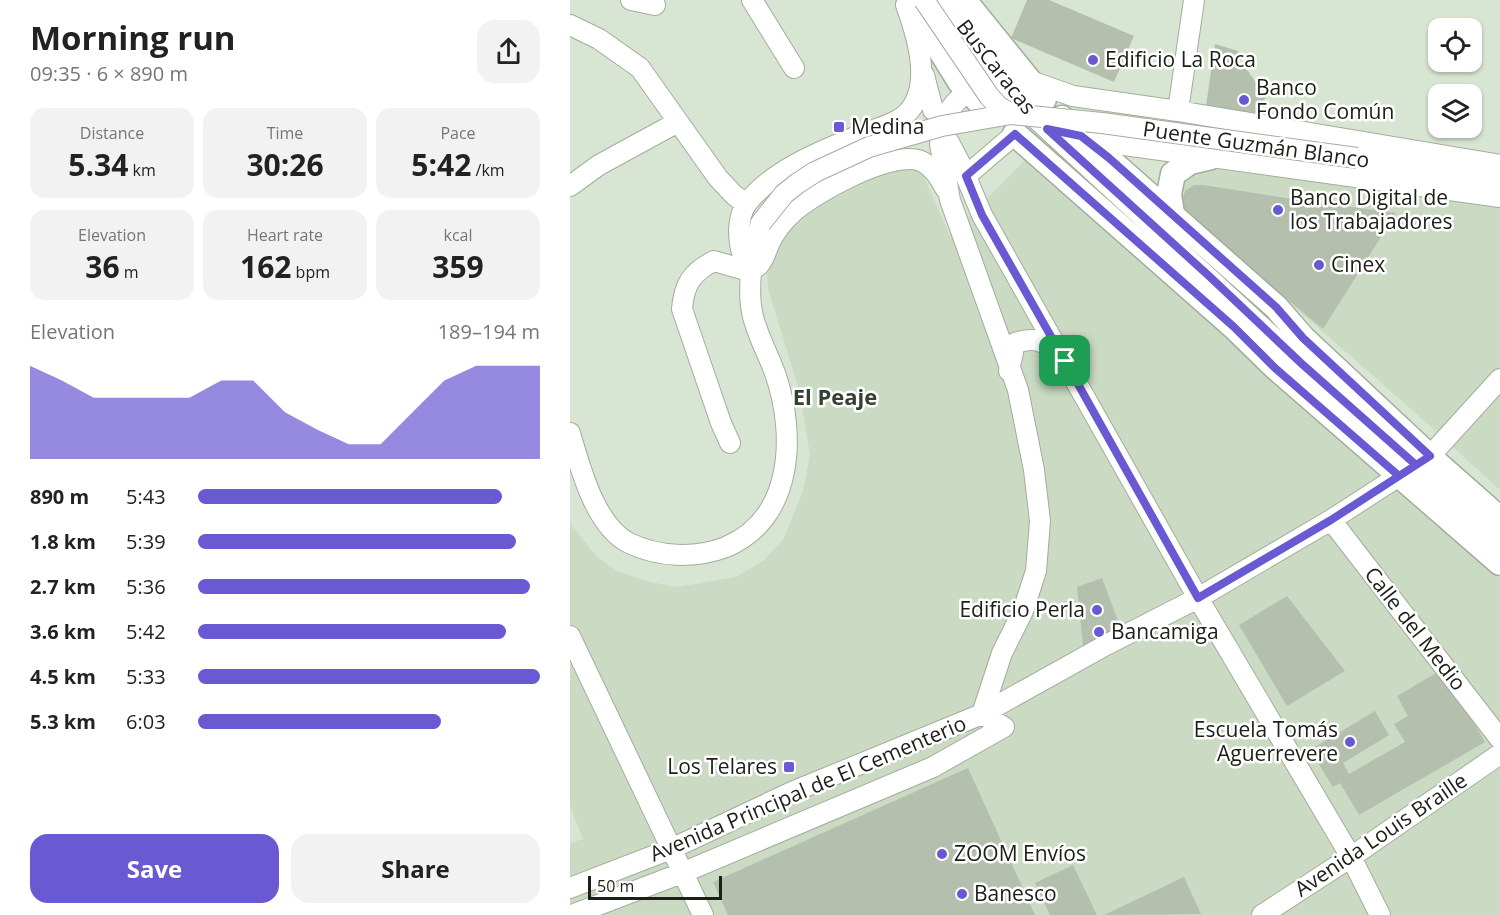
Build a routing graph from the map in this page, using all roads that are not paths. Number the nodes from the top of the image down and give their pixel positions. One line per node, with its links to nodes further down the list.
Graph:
1 (631, 0): 7 (street)
2 (752, 0): 10 (street)
3 (907, 0): 9 (street); 13 (main road)
4 (924, 0): 17 (street, bridge)
5 (1194, 0): 16 (street)
6 (961, 1): 11 (main road); 12 (street, BusCaracas)
7 (655, 5)
8 (570, 26): 18 (street)
9 (920, 61): 15 (street); 29 (street)
10 (794, 68)
11 (1028, 80): 12 (street); 14 (main road); 16 (street)
12 (1003, 81): 13 (street); 19 (street, BusCaracas)
13 (967, 92): 17 (main road); 21 (street)
14 (1044, 99)
15 (933, 110)
16 (1178, 111): 23 (street)
17 (1005, 120): 19 (street); 24 (street); 25 (street, Puente Guzmán Blanco, bridge); 31 (street, Puente Guzmán Blanco, bridge); 37 (main road)
18 (678, 122): 26 (street); 29 (street)
19 (1055, 124): 20 (main road); 37 (street, BusCaracas)
20 (1081, 136): 22 (street); 30 (main road)
21 (946, 137): 24 (street); 28 (street, Avenida Principal de El Cementerio)
22 (1211, 157): 27 (street); 30 (main road)
23 (1500, 165)
24 (964, 171): 32 (street)
25 (1500, 183)
26 (570, 186)
27 (1500, 198)
28 (950, 200): 31 (street); 33 (street, Avenida Principal de El Cementerio)
29 (746, 204): 31 (street)
30 (1172, 214): 37 (main road)
31 (752, 272): 35 (street, Puente Guzmán Blanco); 36 (street)
32 (1065, 361): 33 (street); 42 (street)
33 (1009, 371): 45 (street, Avenida Principal de El Cementerio)
34 (1500, 379): 37 (street)
35 (570, 433)
36 (730, 443)
37 (1415, 466): 38 (main road); 39 (street); 40 (street, BusCaracas); 41 (main road)
38 (1500, 519)
39 (1331, 520): 42 (street); 46 (street, Calle del Medio)
40 (1500, 544)
41 (1500, 563)
42 (1198, 598): 45 (street); 49 (street)
43 (570, 636): 44 (street)
44 (574, 656): 48 (street)
45 (982, 714): 48 (street, Avenida Principal de El Cementerio); 50 (street)
46 (1500, 739)
47 (1500, 754): 49 (street, Avenida Louis Braille)
48 (671, 849): 50 (street); 51 (street, Avenida Principal de El Cementerio)
49 (1351, 857): 54 (street, Avenida Louis Braille); 55 (street)
50 (682, 873): 52 (street); 53 (street)
51 (570, 888)
52 (572, 915)
53 (703, 915)
54 (1262, 915)
55 (1380, 915)

